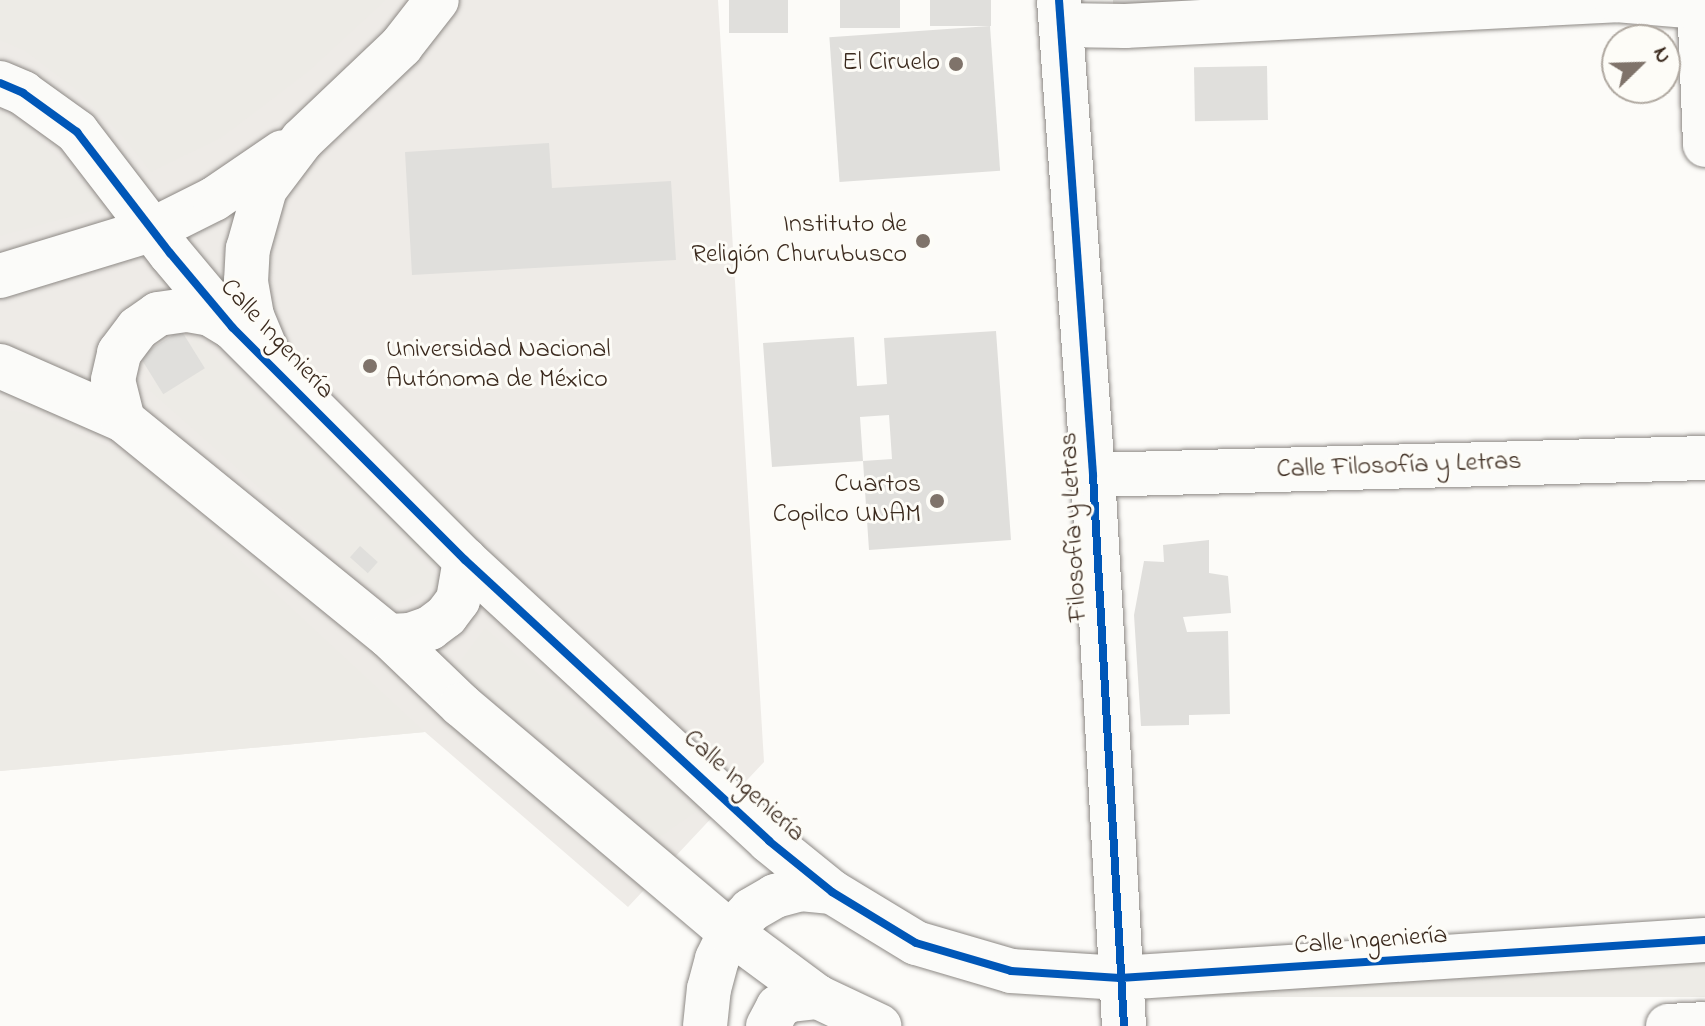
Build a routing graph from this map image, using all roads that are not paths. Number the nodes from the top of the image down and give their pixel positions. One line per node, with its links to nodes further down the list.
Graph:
1 (437, 0): 5 (street)
2 (1701, 7): 3 (street, Filosofía y Letras); 6 (street)
3 (1060, 13): 14 (street, Filosofía y Letras)
4 (0, 83): 7 (street, Calle Ingeniería)
5 (302, 140): 7 (street); 11 (street)
6 (1705, 145)
7 (154, 229): 8 (street); 9 (street, Calle Ingeniería)
8 (0, 276)
9 (232, 327): 11 (street, Calle Ingeniería); 12 (street)
10 (0, 366): 12 (street)
11 (281, 376): 15 (street, Calle Ingeniería)
12 (123, 420): 16 (street)
13 (1705, 458): 14 (street, Calle Filosofía y Letras)
14 (1093, 475): 20 (street, Filosofía y Letras)
15 (465, 560): 16 (street); 17 (street, Calle Ingeniería)
16 (389, 636): 18 (street)
17 (832, 892): 18 (street); 20 (street, Calle Ingeniería)
18 (730, 932): 21 (street); 23 (street)
19 (1705, 940): 20 (street, Calle Ingeniería)
20 (1120, 978): 26 (street, Filosofía y Letras)
21 (818, 997): 24 (street); 25 (street)
22 (1705, 1024): 27 (street)
23 (705, 1026)
24 (768, 1026)
25 (879, 1026)
26 (1124, 1026)
27 (1668, 1026)

